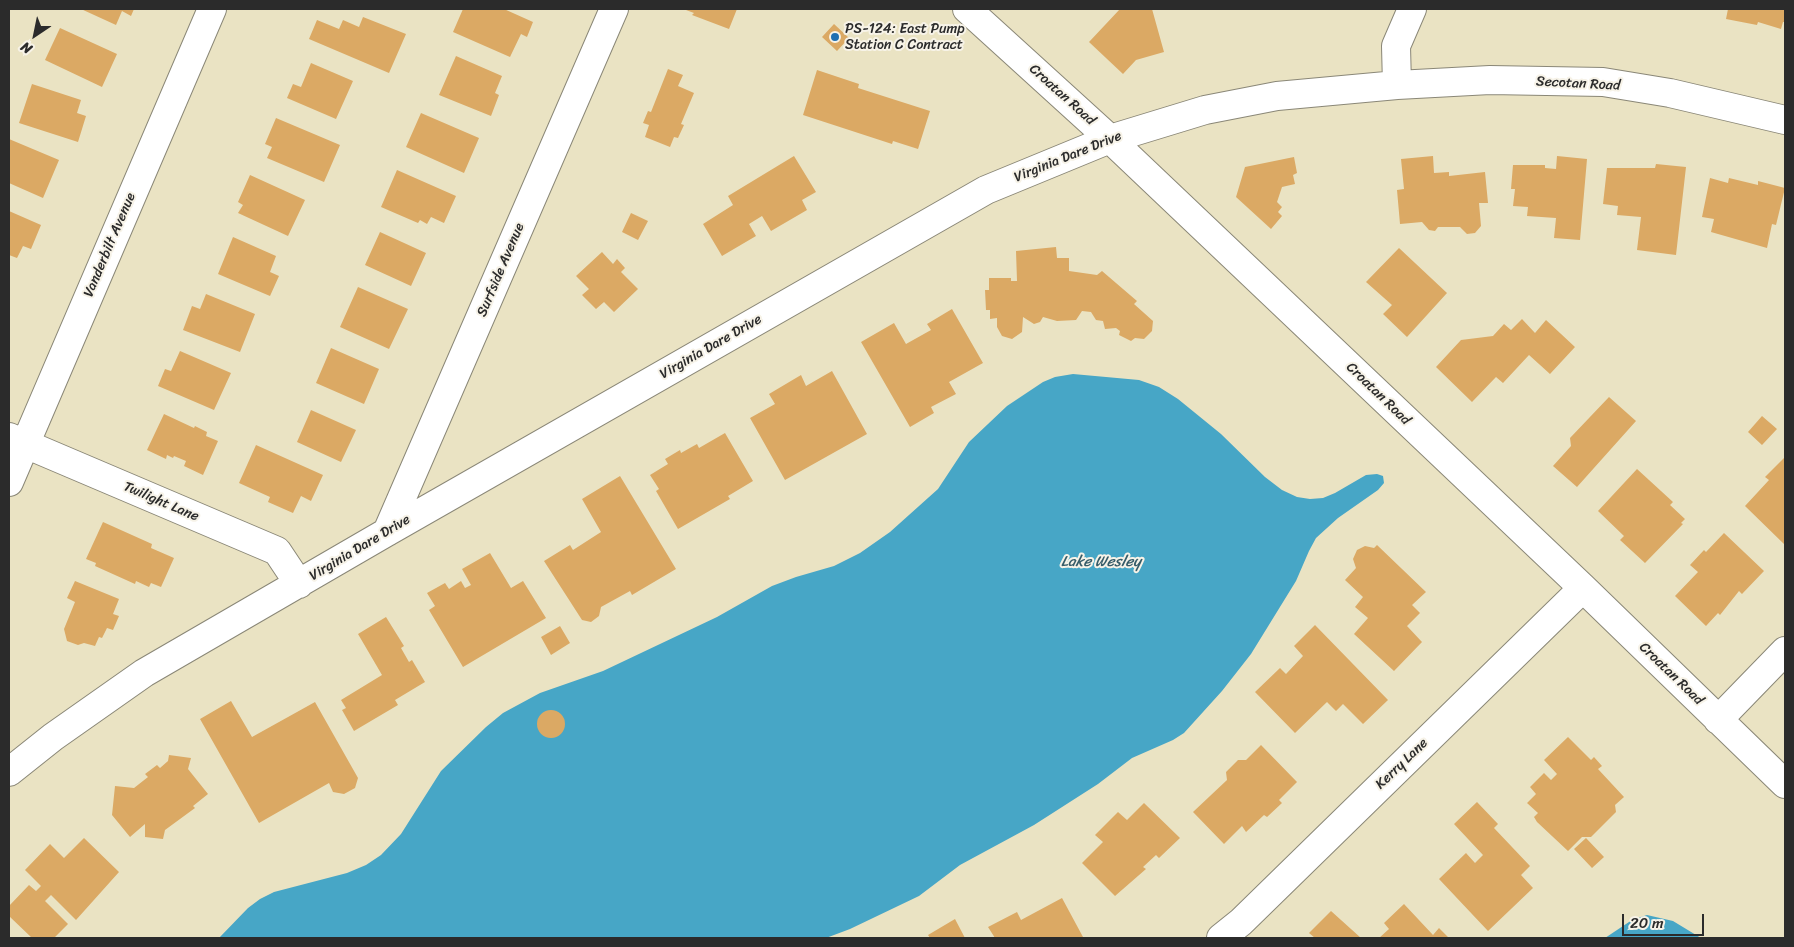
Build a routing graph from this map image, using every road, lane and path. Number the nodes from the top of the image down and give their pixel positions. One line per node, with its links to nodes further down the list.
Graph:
1 (212, 9): 8 (street, Vanderbilt Avenue)
2 (614, 9): 10 (street, Surfside Avenue)
3 (967, 9): 7 (street, Croatan Road)
4 (1412, 9): 5 (street)
5 (1397, 85): 6 (street, Secotan Road); 7 (street, Virginia Dare Drive)
6 (1785, 120)
7 (1110, 139): 10 (street, Virginia Dare Drive); 12 (street, Croatan Road)
8 (16, 441): 9 (street, Vanderbilt Avenue); 11 (street, Twilight Lane)
9 (9, 482)
10 (387, 532): 11 (street, Virginia Dare Drive)
11 (299, 584): 15 (street, Virginia Dare Drive)
12 (1582, 588): 14 (street, Croatan Road); 17 (street, Kerry Lane)
13 (1785, 651): 14 (street)
14 (1718, 720): 16 (street, Croatan Road)
15 (9, 772)
16 (1785, 784)
17 (1221, 938)

